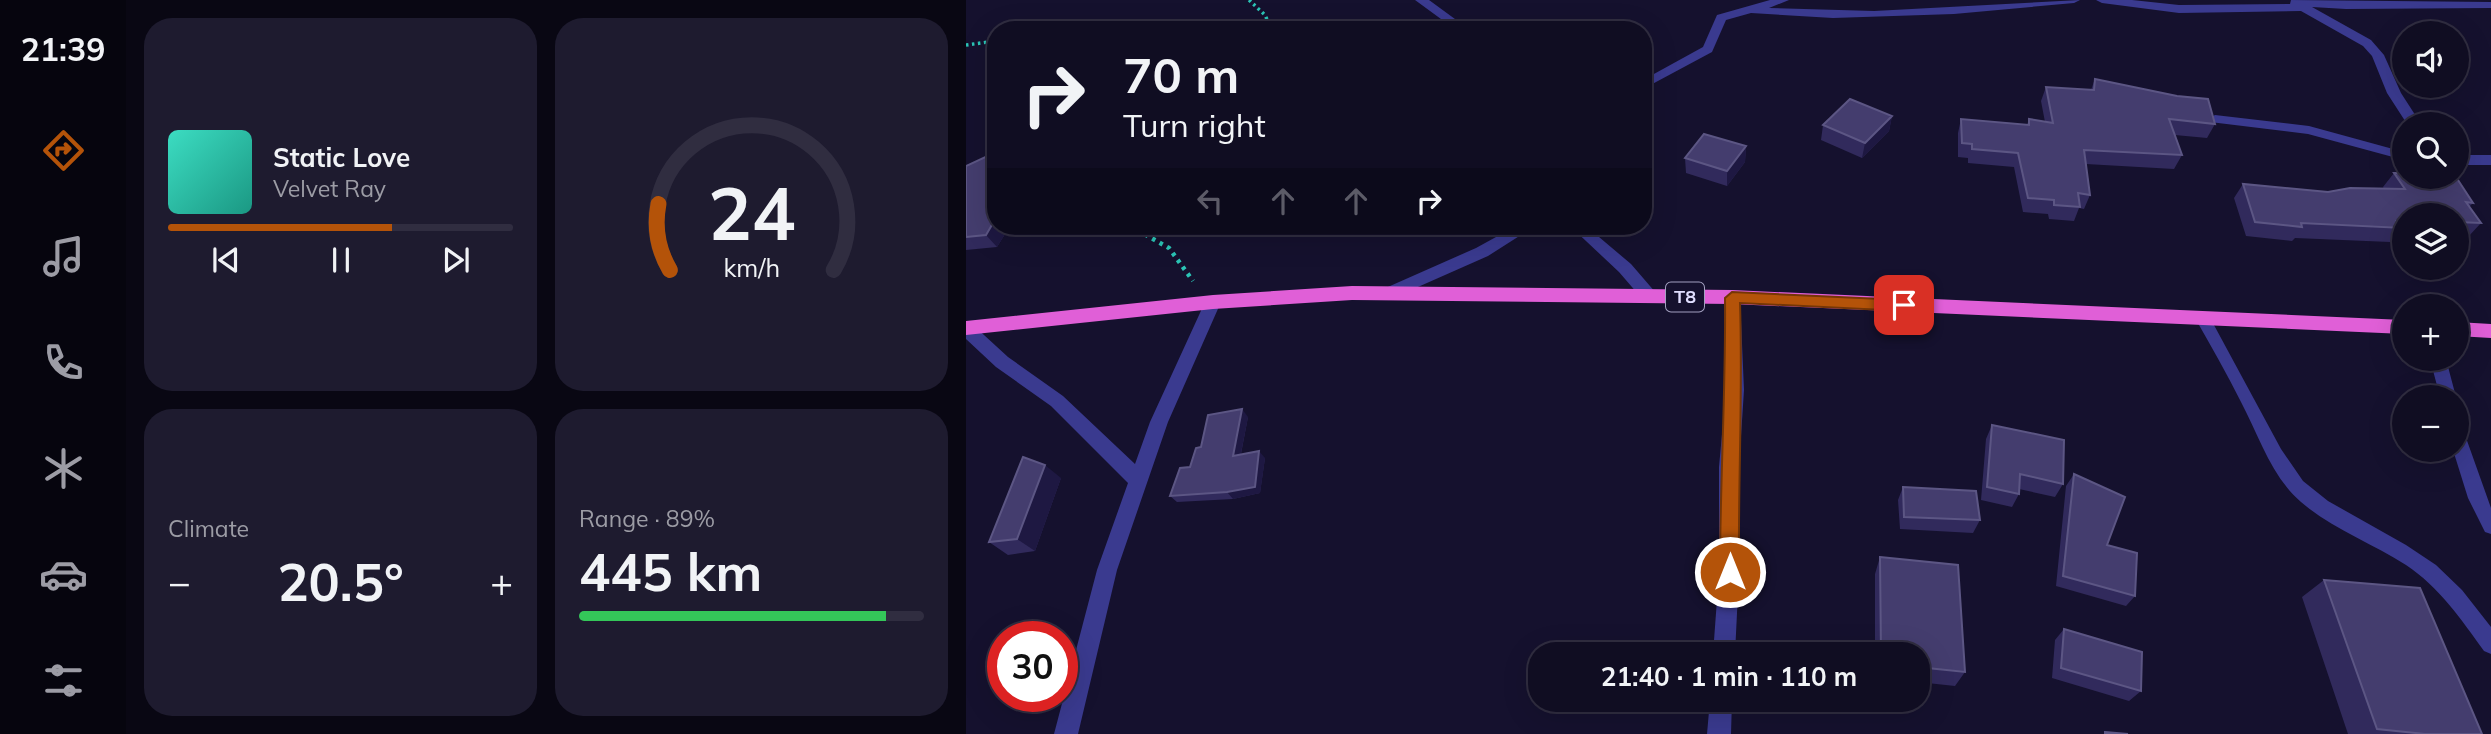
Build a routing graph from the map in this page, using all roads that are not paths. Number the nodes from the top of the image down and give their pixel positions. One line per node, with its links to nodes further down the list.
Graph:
1 (1783, 0): 8 (street)
2 (2074, 0): 8 (street)
3 (2102, 0): 6 (street)
4 (1428, 1): 9 (street)
5 (2470, 2): 6 (street); 7 (street)
6 (2298, 3): 11 (street)
7 (2491, 5)
8 (1754, 10): 10 (street)
9 (1453, 21)
10 (1652, 80)
11 (2406, 112)
12 (2214, 119): 13 (street)
13 (2392, 153)
14 (2469, 160): 15 (street)
15 (2491, 160)
16 (1511, 235): 18 (street)
17 (1587, 235): 19 (street)
18 (1387, 294): 19 (highway, T8); 21 (highway, T8)
19 (1650, 297): 20 (highway, T8)
20 (1732, 298): 22 (highway, T8); 30 (street)
21 (1213, 302): 24 (highway, T8); 28 (street)
22 (2203, 318): 23 (highway, T8); 31 (lane)
23 (2392, 326)
24 (966, 329): 28 (street)
25 (2469, 330): 26 (highway)
26 (2491, 331)
27 (2466, 462): 29 (lane)
28 (1138, 480): 33 (street)
29 (2491, 526)
30 (1724, 642)
31 (2491, 644)
32 (1720, 712): 34 (street)
33 (1066, 734)
34 (1719, 734)

